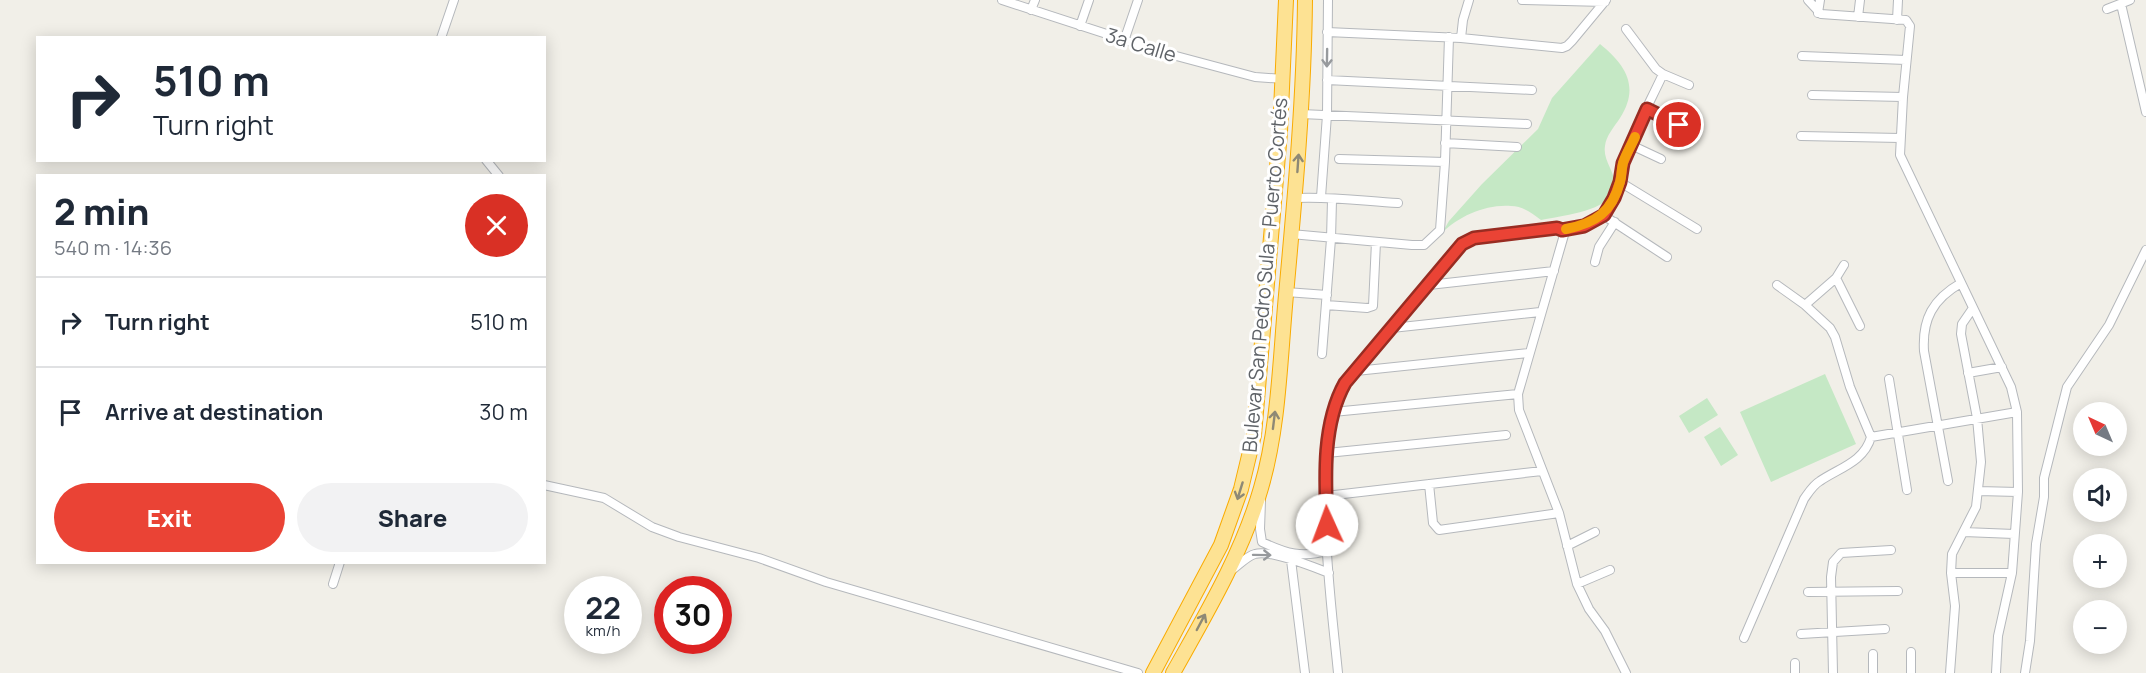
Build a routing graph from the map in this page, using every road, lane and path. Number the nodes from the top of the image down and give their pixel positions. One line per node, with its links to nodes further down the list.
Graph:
1 (454, 0): 26 (street)
2 (1002, 0): 19 (street, 3a Calle)
3 (1035, 0): 19 (street)
4 (1089, 0): 23 (street)
5 (1138, 0): 29 (street)
6 (1286, 0): 33 (highway, Bulevar San Pedro Sula - Puerto Cortés)
7 (1305, 0): 42 (highway, Bulevar San Pedro Sula - Puerto Cortés)
8 (1328, 0): 25 (street)
9 (1469, 0): 28 (street)
10 (1522, 0): 11 (street)
11 (1544, 0): 16 (street)
12 (1808, 0): 20 (street)
13 (1820, 0): 20 (street)
14 (1860, 0): 21 (street)
15 (1898, 0): 22 (street)
16 (1605, 1): 28 (street)
17 (2127, 1): 18 (street); 41 (street)
18 (2107, 9)
19 (1031, 10): 23 (street, 3a Calle)
20 (1818, 13): 21 (street)
21 (1858, 17): 22 (street)
22 (1897, 20): 31 (street)
23 (1080, 26): 29 (street, 3a Calle)
24 (1626, 29): 32 (street)
25 (1327, 32): 27 (street); 34 (street, one-way to 34)
26 (442, 36)
27 (1449, 37): 28 (street); 35 (street)
28 (1461, 38)
29 (1124, 41): 33 (street, 3a Calle)
30 (1802, 56): 31 (street)
31 (1906, 60): 39 (street)
32 (1663, 74): 36 (street); 40 (street)
33 (1284, 79): 138 (highway, Bulevar San Pedro Sula - Puerto Cortés, one-way to 138)
34 (1327, 80): 35 (street); 43 (street)
35 (1447, 85): 37 (street); 44 (street)
36 (1689, 85)
37 (1532, 90)
38 (1812, 95): 39 (street)
39 (1903, 97): 48 (street)
40 (1647, 109): 46 (street); 50 (street)
41 (2146, 112)
42 (1301, 114): 43 (street); 59 (highway, Bulevar San Pedro Sula - Puerto Cortés, one-way to 42)
43 (1327, 115): 44 (street); 58 (street)
44 (1446, 119): 45 (street); 49 (street)
45 (1527, 124)
46 (1679, 125)
47 (1801, 136): 48 (street)
48 (1900, 138): 75 (street)
49 (1445, 143): 51 (street); 55 (street)
50 (1631, 145): 53 (street); 57 (street)
51 (1517, 147)
52 (1339, 159): 55 (street)
53 (1661, 159)
54 (488, 162): 56 (street)
55 (1445, 162): 68 (street)
56 (497, 174)
57 (1620, 182): 62 (street); 64 (street)
58 (1321, 197): 59 (street); 60 (street)
59 (1295, 198): 66 (highway, Bulevar San Pedro Sula - Puerto Cortés)
60 (1332, 200): 61 (street); 67 (street)
61 (1398, 203)
62 (1604, 215): 63 (street); 65 (street)
63 (1615, 222): 70 (street); 71 (street)
64 (1697, 229)
65 (1562, 230): 73 (street); 76 (street)
66 (1292, 234): 67 (street); 78 (highway, Bulevar San Pedro Sula - Puerto Cortés)
67 (1331, 239): 68 (street); 79 (street)
68 (1376, 242): 80 (street)
69 (2146, 249): 148 (street)
70 (1667, 257)
71 (1595, 262)
72 (1844, 265): 74 (street)
73 (1554, 271): 76 (street); 83 (street)
74 (1836, 278): 81 (street); 84 (street)
75 (1961, 283): 82 (street); 96 (street)
76 (1429, 285): 85 (street)
77 (1777, 285): 81 (street)
78 (1286, 292): 79 (street); 105 (highway, Bulevar San Pedro Sula - Puerto Cortés, one-way to 78)
79 (1327, 295): 80 (street)
80 (1326, 305): 87 (street)
81 (1804, 305): 99 (street)
82 (1974, 308): 88 (street); 90 (street)
83 (1540, 312): 85 (street); 86 (street)
84 (1860, 326)
85 (1392, 328): 89 (street)
86 (1529, 353): 89 (street); 92 (street)
87 (1322, 354)
88 (2002, 366): 90 (street); 94 (street)
89 (1356, 371): 93 (street)
90 (1968, 373): 95 (street)
91 (1889, 379): 97 (street)
92 (1518, 394): 93 (street); 101 (street)
93 (1333, 412): 100 (street)
94 (2017, 412): 95 (street); 108 (street)
95 (1977, 418): 96 (street); 107 (street)
96 (1938, 425): 97 (street); 102 (street)
97 (1898, 432): 99 (street); 106 (street)
98 (1506, 435): 100 (street)
99 (1871, 437): 132 (street)
100 (1327, 453): 109 (street)
101 (1542, 471): 103 (street); 110 (street)
102 (1948, 481)
103 (1430, 484): 109 (street); 110 (street)
104 (546, 485): 137 (street)
105 (1261, 488): 116 (street); 123 (highway, Bulevar San Pedro Sula - Puerto Cortés)
106 (1907, 490)
107 (1978, 491): 108 (street); 112 (street)
108 (2018, 492): 113 (street)
109 (1326, 496): 116 (street)
110 (1558, 513): 114 (street)
111 (1595, 532): 114 (street)
112 (1964, 532): 113 (street); 121 (street)
113 (2014, 534): 122 (street)
114 (1566, 546): 125 (street)
115 (1891, 549): 126 (street)
116 (1328, 550): 120 (street)
117 (1291, 560): 120 (street); 123 (street, one-way to 117); 140 (street)
118 (339, 564): 124 (street)
119 (1610, 570): 125 (street)
120 (1329, 573): 141 (street)
121 (1951, 573): 122 (street); 146 (street)
122 (2012, 573): 147 (street)
123 (1226, 575): 139 (highway, Bulevar San Pedro Sula - Puerto Cortés, one-way to 123)
124 (333, 584)
125 (1577, 584): 136 (street)
126 (1832, 591): 127 (street); 128 (street); 130 (street)
127 (1898, 591)
128 (1808, 592)
129 (1885, 629): 130 (street)
130 (1832, 632): 131 (street); 143 (street)
131 (1801, 634)
132 (1744, 638)
133 (1911, 652): 145 (street)
134 (1873, 654): 144 (street)
135 (1795, 663): 142 (street)
136 (1623, 672)
137 (1138, 673)
138 (1153, 673)
139 (1173, 673)
140 (1305, 673)
141 (1338, 673)
142 (1795, 673)
143 (1833, 673)
144 (1873, 673)
145 (1911, 673)
146 (1950, 673)
147 (1996, 673)
148 (2025, 673)

